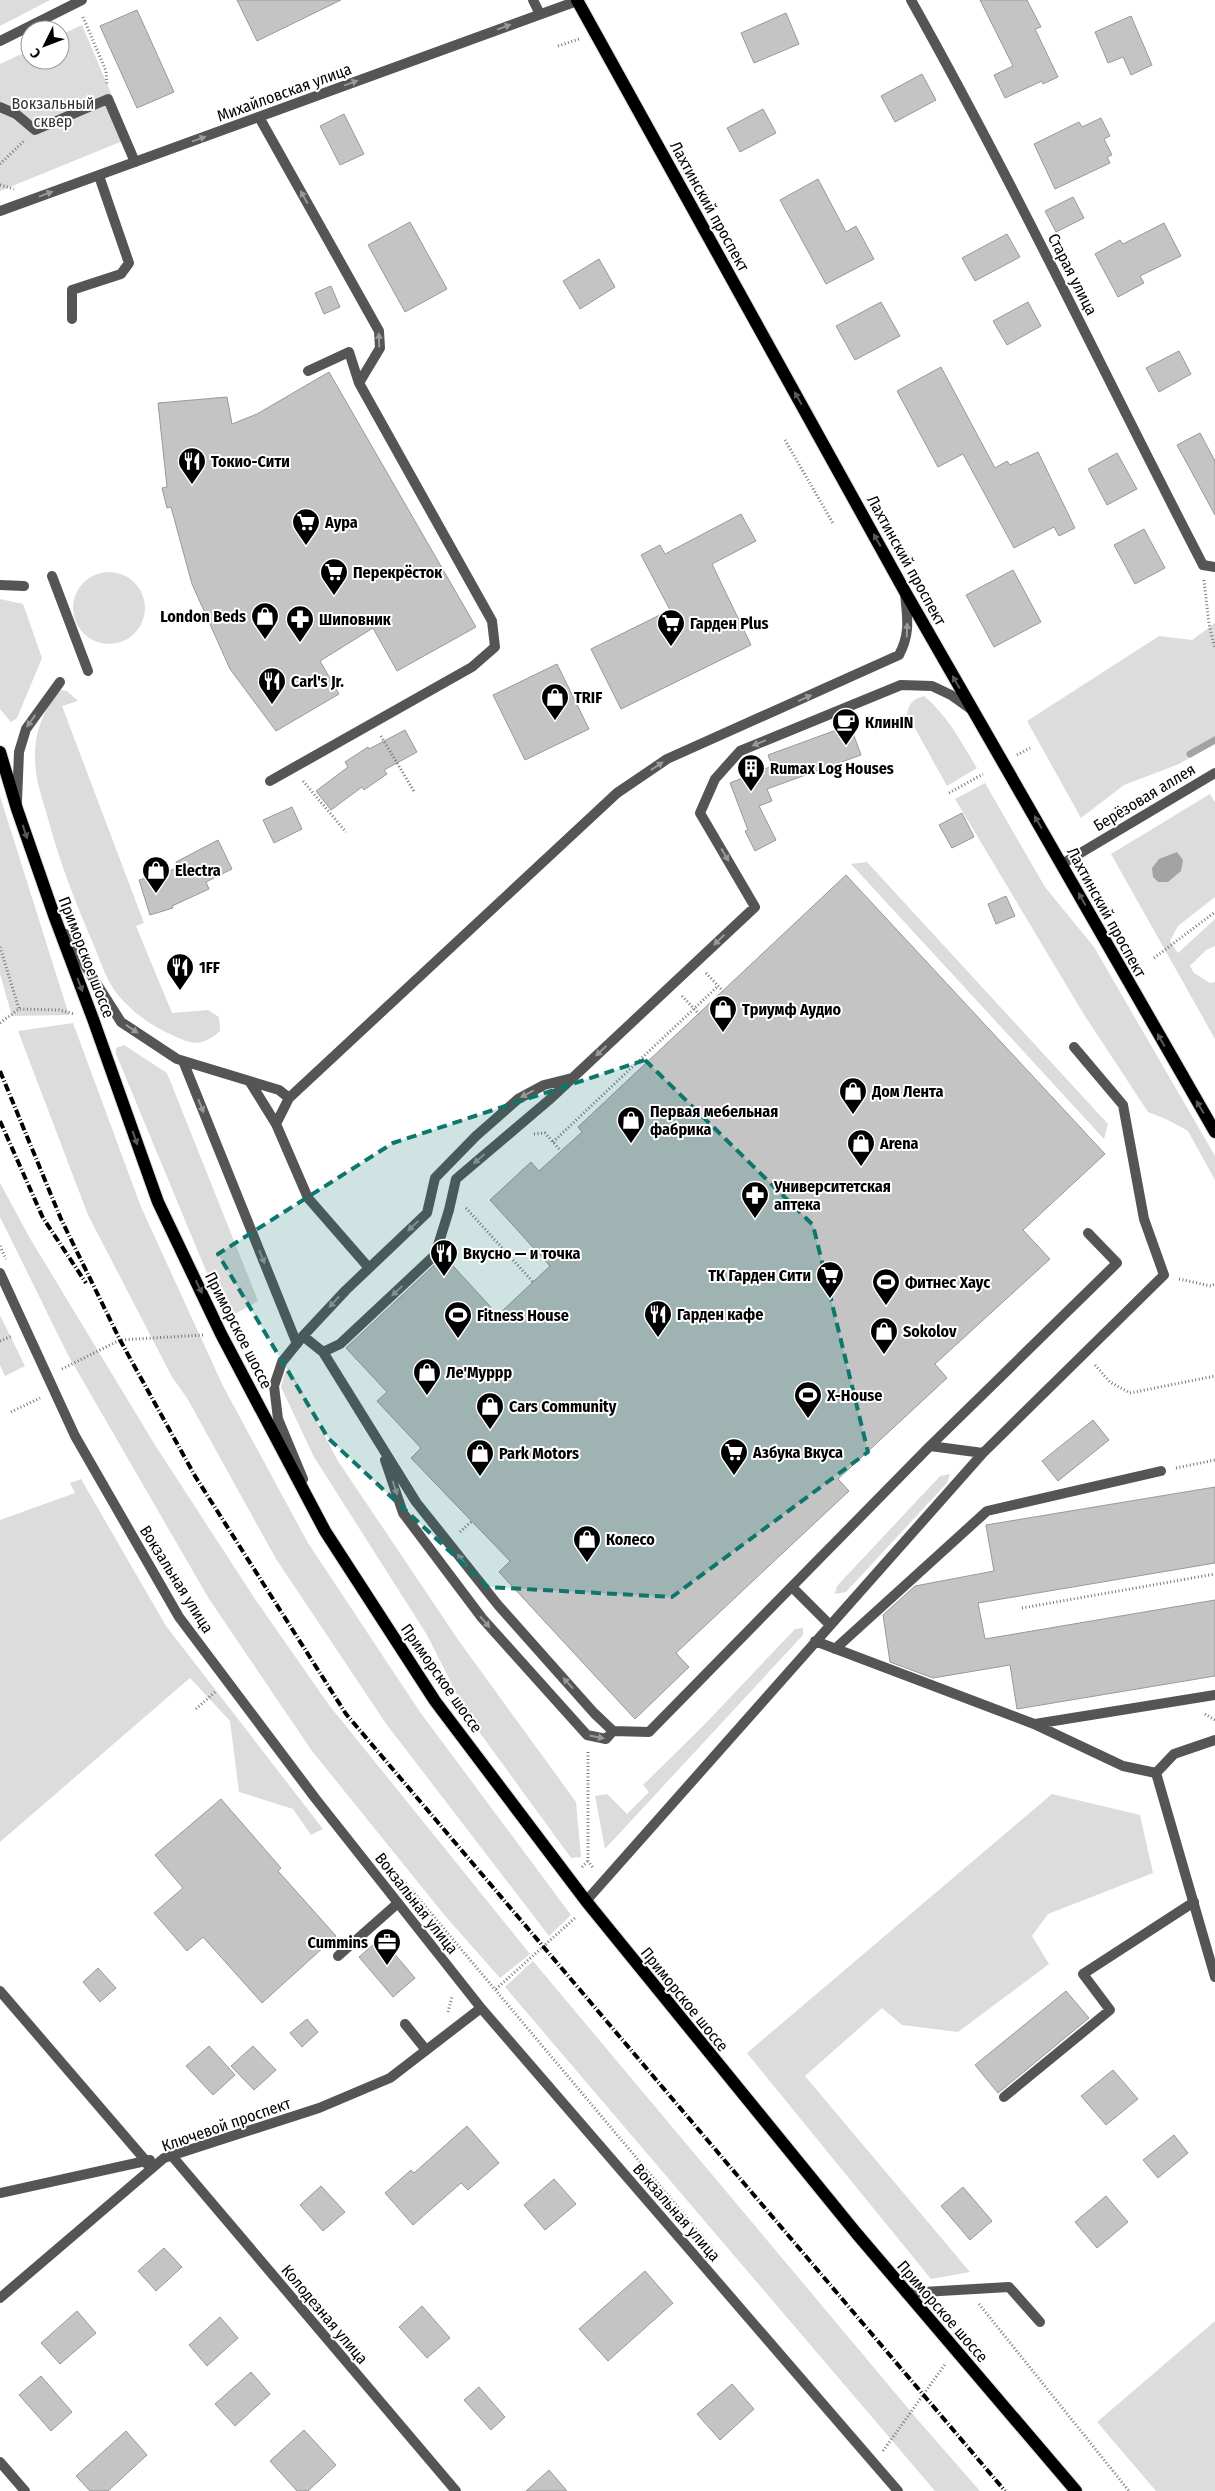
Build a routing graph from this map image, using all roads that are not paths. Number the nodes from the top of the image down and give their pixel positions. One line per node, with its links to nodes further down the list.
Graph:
1 (532, 0): 5 (street)
2 (577, 0): 5 (street, Михайловская улица); 19 (main road, Лахтинский проспект, one-way to 2)
3 (912, 0): 15 (street, Старая улица)
4 (78, 1): 6 (street)
5 (540, 14): 8 (street, Михайловская улица, one-way to 5)
6 (0, 41)
7 (0, 107): 9 (street)
8 (259, 117): 9 (street, Михайловская улица, one-way to 8); 14 (street, one-way to 8)
9 (135, 162): 10 (street, Михайловская улица)
10 (98, 176): 11 (street, Михайловская улица, one-way to 10); 12 (street)
11 (0, 210)
12 (72, 319)
13 (308, 371): 14 (street)
14 (359, 383): 25 (street)
15 (1215, 567)
16 (52, 576): 20 (street)
17 (0, 585): 18 (street)
18 (24, 586)
19 (904, 590): 22 (main road, Лахтинский проспект, one-way to 19); 33 (street, one-way to 19)
20 (88, 671)
21 (60, 682): 26 (street, one-way to 26)
22 (973, 710): 27 (main road, Лахтинский проспект, one-way to 22); 31 (street, one-way to 31)
23 (0, 752): 26 (main road, Приморское шоссе)
24 (1215, 772): 27 (street, Берёзовая аллея)
25 (270, 781)
26 (17, 808): 28 (main road, Приморское шоссе, one-way to 28)
27 (1062, 864): 35 (main road, Лахтинский проспект, one-way to 27)
28 (55, 918): 30 (street, one-way to 30); 45 (main road, Приморское шоссе, one-way to 45)
29 (1074, 1047): 43 (street)
30 (183, 1061): 32 (street); 39 (street, one-way to 39)
31 (573, 1078): 37 (street, one-way to 37); 40 (street, one-way to 40)
32 (250, 1082): 33 (street); 34 (street)
33 (289, 1098): 34 (street)
34 (276, 1124): 37 (street)
35 (1215, 1132)
36 (1088, 1233): 42 (street)
37 (369, 1268): 39 (street, one-way to 39)
38 (0, 1273): 57 (street, Вокзальная улица)
39 (300, 1340): 40 (street); 45 (street)
40 (323, 1352): 41 (street)
41 (378, 1442): 52 (street, one-way to 41); 52 (street, one-way to 52)
42 (930, 1446): 43 (street); 46 (street)
43 (983, 1454): 47 (street)
44 (1161, 1471): 49 (street)
45 (325, 1532): 55 (main road, Приморское шоссе)
46 (792, 1588): 47 (street); 52 (street)
47 (830, 1625): 48 (street)
48 (815, 1641): 49 (street); 55 (street)
49 (835, 1649): 51 (street)
50 (1215, 1695): 51 (street)
51 (1034, 1724): 54 (street)
52 (613, 1731)
53 (1215, 1740): 54 (street)
54 (1156, 1773): 56 (street)
55 (586, 1901): 68 (main road, Приморское шоссе)
56 (1194, 1902): 59 (street); 64 (street)
57 (398, 1903): 58 (street); 61 (street, Вокзальная улица)
58 (338, 1956)
59 (1215, 1977)
60 (0, 1991): 66 (street)
61 (481, 2008): 63 (street, Ключевой проспект); 72 (street, Вокзальная улица)
62 (405, 2024): 63 (street)
63 (426, 2050): 65 (street, Ключевой проспект)
64 (1004, 2097)
65 (168, 2157): 66 (street, Ключевой проспект); 74 (street, Колодезная улица)
66 (148, 2165): 67 (street); 69 (street, Ключевой проспект)
67 (0, 2193)
68 (906, 2292): 70 (street); 75 (main road, Приморское шоссе)
69 (0, 2298)
70 (1040, 2322)
71 (0, 2462): 73 (street)
72 (896, 2490)
73 (24, 2491)
74 (456, 2491)
75 (1076, 2491)

